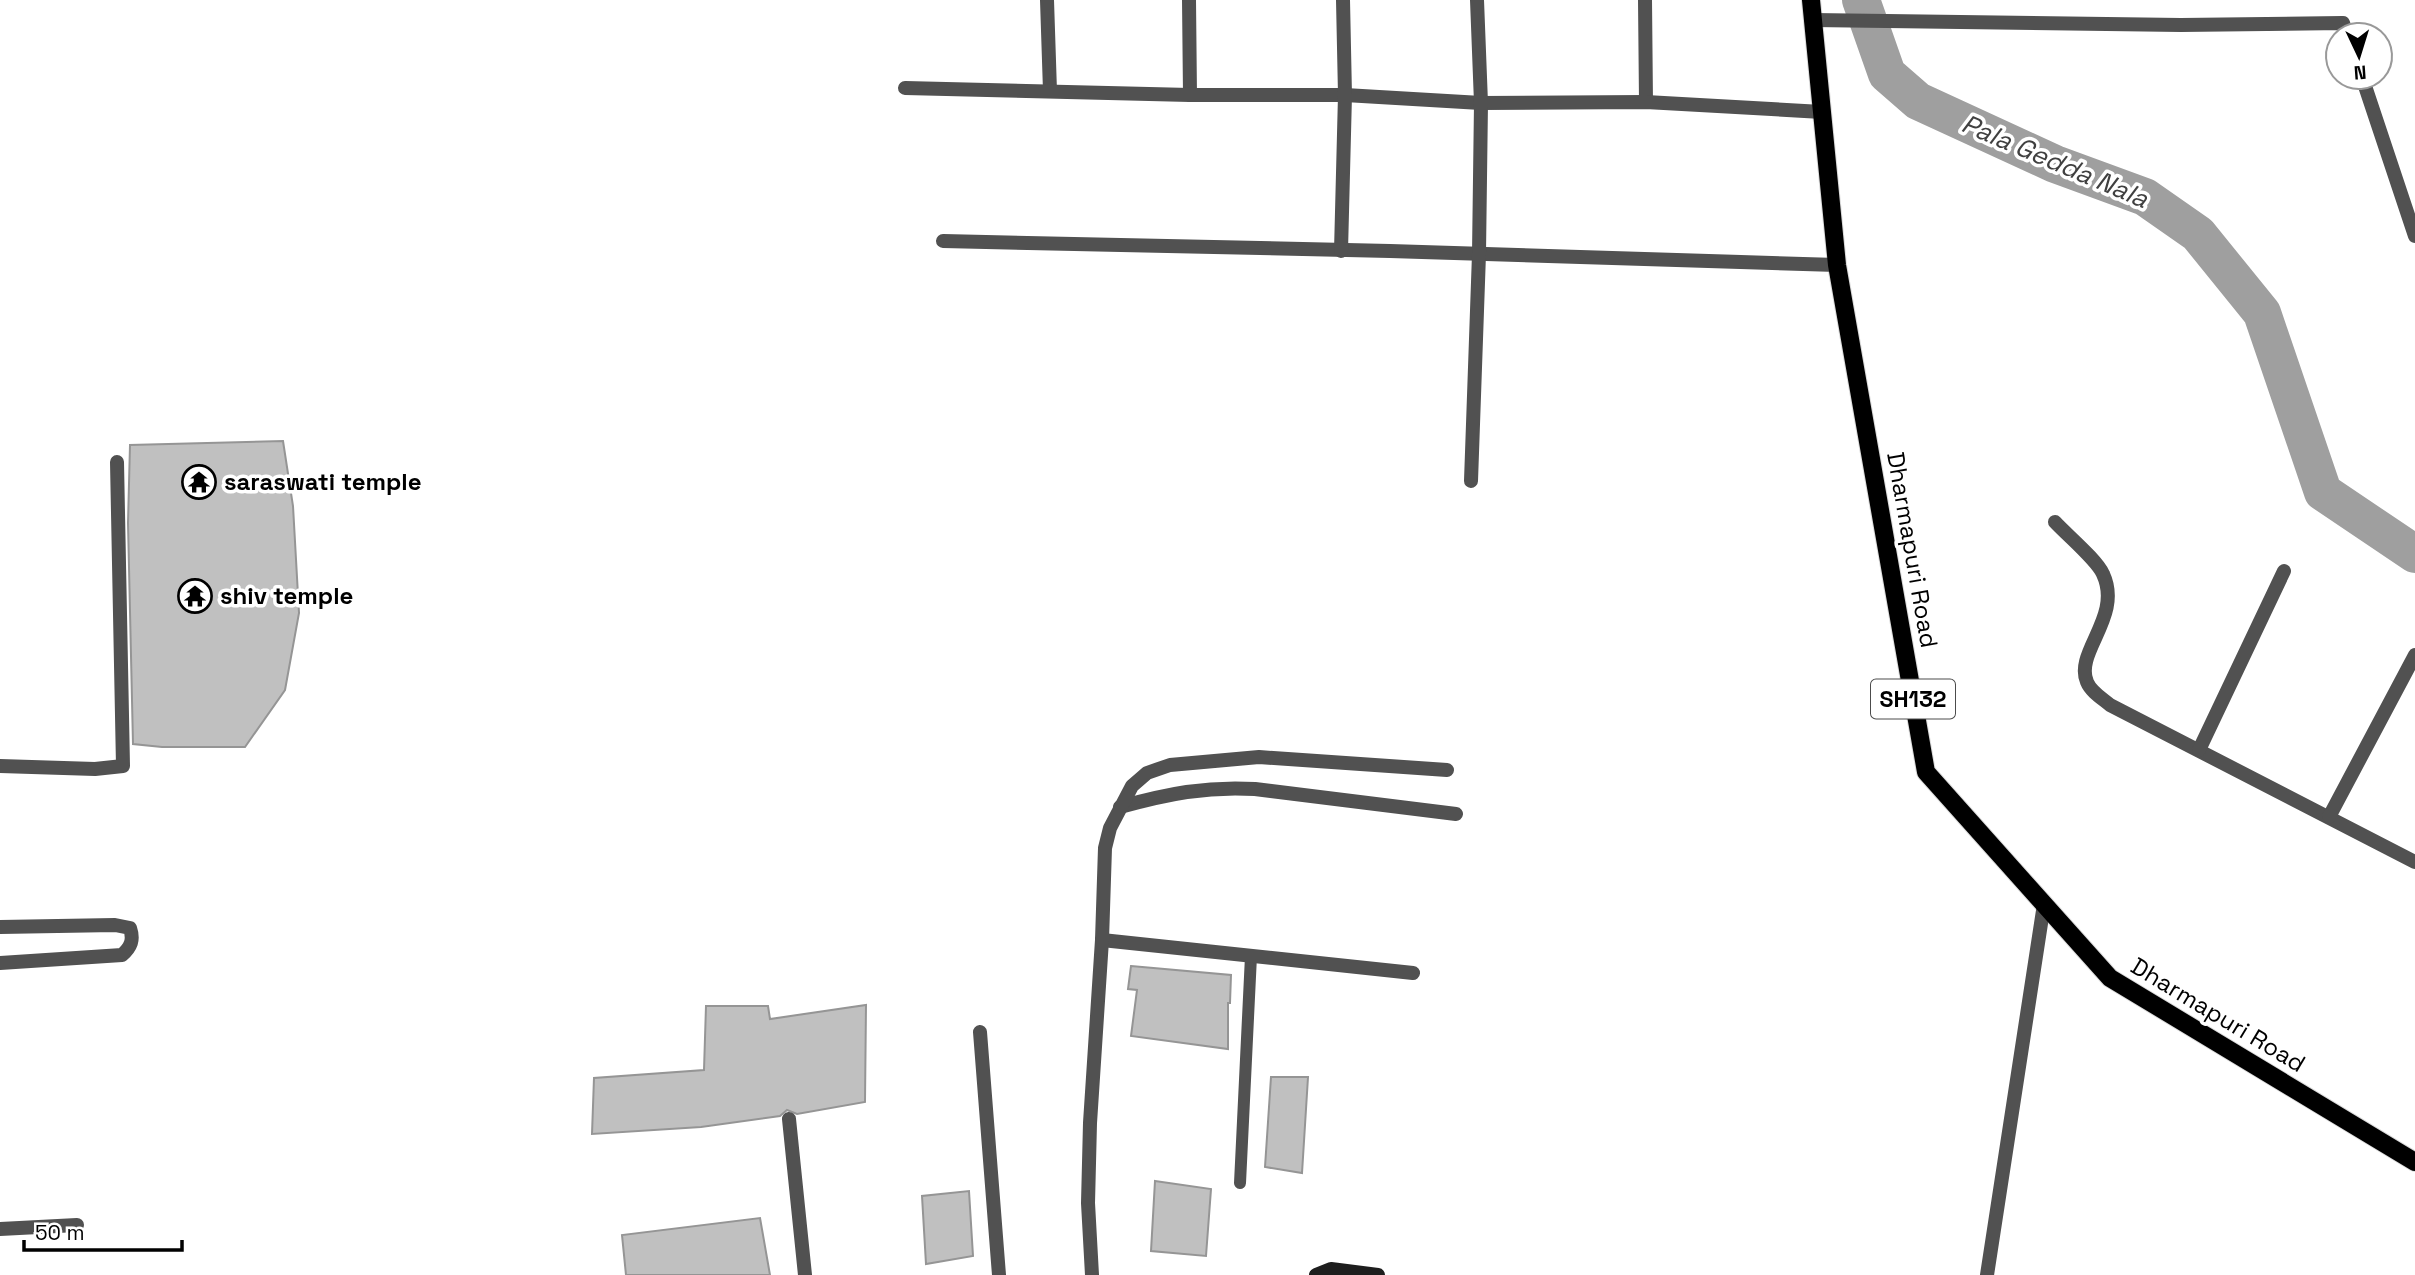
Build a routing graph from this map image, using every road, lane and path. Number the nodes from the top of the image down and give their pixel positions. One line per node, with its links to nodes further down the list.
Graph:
1 (1047, 0): 10 (street)
2 (1189, 0): 12 (street)
3 (1343, 0): 13 (street)
4 (1477, 0): 15 (street)
5 (1645, 0): 14 (street)
6 (1811, 0): 7 (main road, Dharmapuri Road / SH132)
7 (1813, 20): 8 (street); 16 (main road, Dharmapuri Road / SH132)
8 (2324, 23)
9 (905, 88): 10 (street)
10 (1050, 91): 12 (street)
11 (2366, 91): 17 (street)
12 (1190, 94): 13 (street)
13 (1345, 95): 15 (street); 19 (street)
14 (1647, 102): 15 (street); 16 (street)
15 (1481, 103): 20 (street)
16 (1822, 112): 21 (main road, Dharmapuri Road / SH132)
17 (2415, 236)
18 (943, 241): 19 (street)
19 (1341, 251): 20 (street)
20 (1479, 254): 21 (street); 23 (street)
21 (1837, 264): 34 (main road, Dharmapuri Road / SH132)
22 (117, 462): 28 (street)
23 (1471, 481)
24 (2055, 522): 27 (street)
25 (2284, 571): 27 (street)
26 (2415, 655): 32 (street)
27 (2199, 750): 32 (street)
28 (0, 766)
29 (1447, 770): 30 (street)
30 (1120, 807): 31 (street); 36 (street)
31 (1456, 814)
32 (2329, 817): 33 (street)
33 (2415, 862)
34 (2044, 904): 42 (main road, Dharmapuri Road / SH132); 51 (street)
35 (0, 927): 38 (street)
36 (1102, 940): 37 (street); 48 (street)
37 (1251, 956): 39 (street); 43 (lane)
38 (0, 963)
39 (1413, 973)
40 (980, 1032): 47 (street)
41 (789, 1119): 46 (street)
42 (2415, 1162)
43 (1240, 1183)
44 (77, 1225): 45 (street)
45 (0, 1229)
46 (805, 1275)
47 (999, 1275)
48 (1092, 1275)
49 (1316, 1275): 50 (street)
50 (1378, 1275)
51 (1987, 1275)

